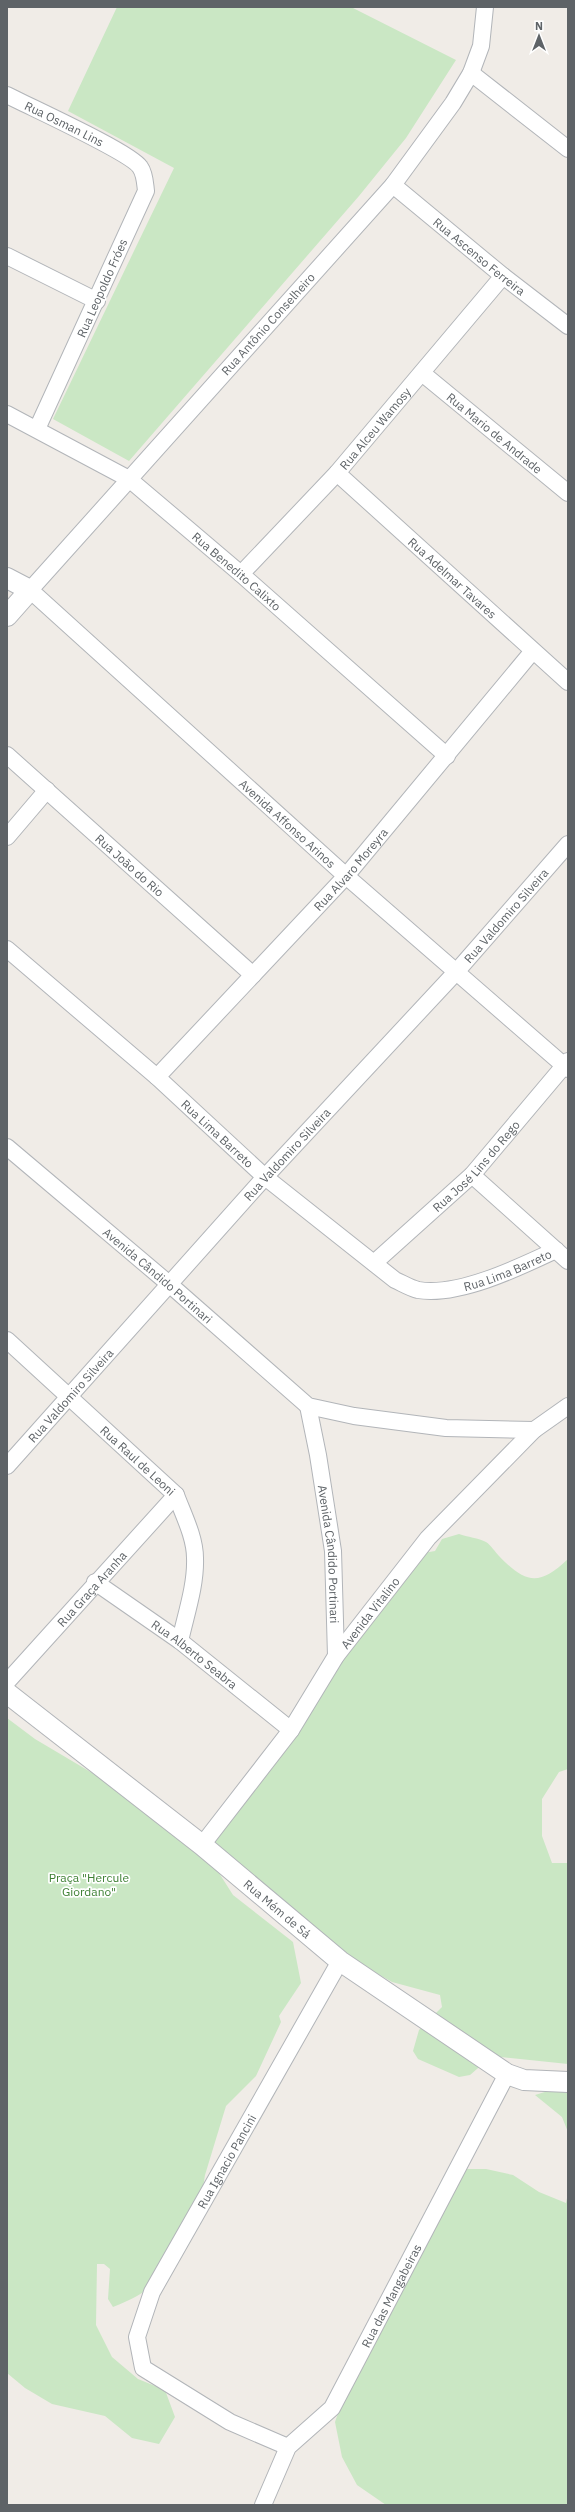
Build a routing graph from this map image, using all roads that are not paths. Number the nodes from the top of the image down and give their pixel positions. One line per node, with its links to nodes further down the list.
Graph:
1 (485, 7): 2 (street, Rua Antônio Conselheiro)
2 (471, 73): 4 (street); 6 (street, Rua Antônio Conselheiro)
3 (7, 95): 5 (street, Rua Osman Lins)
4 (568, 149)
5 (122, 153): 9 (street, Rua Leopoldo Fróes)
6 (393, 185): 8 (street, Rua Ascenso Ferreira); 15 (street, Rua Antônio Conselheiro)
7 (7, 256): 9 (street)
8 (503, 276): 10 (street, Rua Ascenso Ferreira); 11 (street, Rua Alceu Wamosy)
9 (97, 301): 13 (street, Rua Leopoldo Fróes)
10 (568, 326)
11 (422, 373): 14 (street, Rua Alceu Wamosy); 16 (street, Rua Mario de Andrade)
12 (7, 414): 13 (street, Rua Benedito Calixto)
13 (37, 429): 15 (street, Rua Benedito Calixto)
14 (337, 473): 17 (street, Rua Alceu Wamosy); 21 (street, Rua Adelmar Tavares)
15 (128, 479): 17 (street, Rua Benedito Calixto); 19 (street, Rua Antônio Conselheiro)
16 (568, 493)
17 (241, 574): 24 (street, Rua Benedito Calixto)
18 (7, 578): 19 (street, Avenida Affonso Arinos)
19 (30, 590): 20 (street, Rua Antônio Conselheiro); 28 (street, Avenida Affonso Arinos)
20 (7, 616)
21 (532, 652): 22 (street, Rua Adelmar Tavares); 24 (street, Rua Alvaro Moreyra)
22 (568, 682)
23 (7, 755): 25 (street, Rua João do Rio)
24 (447, 756): 28 (street, Rua Alvaro Moreyra)
25 (47, 790): 26 (street); 31 (street, Rua João do Rio)
26 (7, 838)
27 (568, 844): 30 (street, Rua Valdomiro Silveira)
28 (346, 876): 30 (street, Avenida Affonso Arinos); 31 (street, Rua Alvaro Moreyra)
29 (7, 949): 33 (street, Rua Lima Barreto)
30 (458, 971): 32 (street, Avenida Affonso Arinos); 36 (street, Rua Valdomiro Silveira)
31 (253, 975): 33 (street, Rua Alvaro Moreyra)
32 (567, 1065): 35 (street, Rua José Lins do Rego)
33 (157, 1077): 36 (street, Rua Lima Barreto)
34 (7, 1146): 39 (street, Avenida Cândido Portinari)
35 (472, 1175): 37 (street); 38 (street, Rua José Lins do Rego)
36 (265, 1177): 38 (street, Rua Lima Barreto); 39 (street, Rua Valdomiro Silveira)
37 (562, 1255): 38 (street, Rua Lima Barreto)
38 (374, 1263)
39 (168, 1283): 41 (street, Rua Valdomiro Silveira); 42 (street, Avenida Cândido Portinari)
40 (7, 1340): 41 (street, Rua Raul de Leoni)
41 (69, 1396): 45 (street, Rua Valdomiro Silveira); 46 (street, Rua Raul de Leoni)
42 (308, 1406): 44 (street, Avenida Cândido Portinari); 49 (street, Avenida Cândido Portinari)
43 (568, 1406): 44 (street, Avenida Vitalino)
44 (534, 1430): 49 (street, Avenida Vitalino)
45 (7, 1466)
46 (176, 1495): 47 (street, Rua Graça Aranha); 48 (street, Rua Raul de Leoni)
47 (95, 1582): 48 (street, Rua Alberto Seabra); 50 (street, Rua Graça Aranha)
48 (180, 1641): 52 (street, Rua Alberto Seabra)
49 (336, 1656): 52 (street, Avenida Vitalino)
50 (7, 1682)
51 (7, 1693): 53 (street, Rua Mém de Sá)
52 (292, 1730): 53 (street, Avenida Vitalino)
53 (202, 1845): 54 (street, Rua Mém de Sá)
54 (340, 1961): 55 (street, Rua Mém de Sá); 57 (street, Rua Ignacio Pancini)
55 (507, 2074): 56 (street, Rua Mém de Sá); 57 (street, Rua das Mangabeiras)
56 (568, 2082)
57 (288, 2447): 58 (street, Rua das Mangabeiras)
58 (263, 2505)

